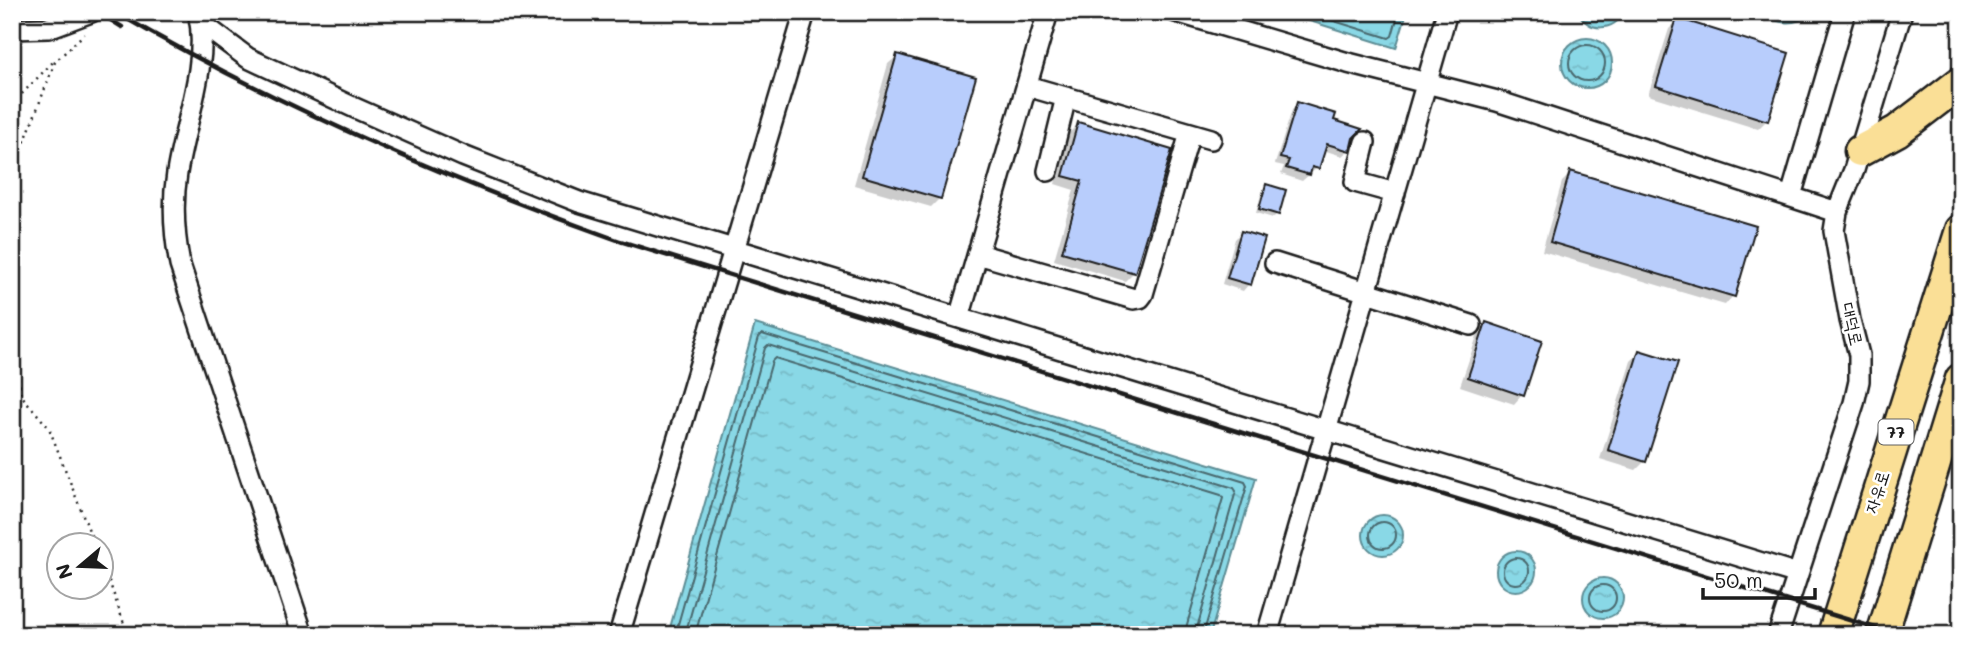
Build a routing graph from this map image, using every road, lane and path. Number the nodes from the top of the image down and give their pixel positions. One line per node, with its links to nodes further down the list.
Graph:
1 (805, 12): 26 (street)
2 (1048, 12): 13 (street)
3 (1176, 12): 12 (street)
4 (1447, 12): 12 (street)
5 (1845, 12): 23 (street)
6 (1902, 12): 19 (street, 대덕로)
7 (200, 18): 26 (street); 39 (street)
8 (91, 20): 9 (street); 10 (path)
9 (12, 29)
10 (64, 52): 15 (path); 21 (path)
11 (1961, 82): 19 (highway)
12 (1426, 83): 22 (street); 23 (street)
13 (1027, 86): 14 (street); 27 (street)
14 (1066, 97): 16 (street); 20 (street)
15 (12, 104)
16 (1190, 133): 17 (street); 27 (street)
17 (1212, 139)
18 (1365, 142): 22 (street)
19 (1860, 151): 24 (street, 대덕로)
20 (1048, 171)
21 (12, 176)
22 (1395, 193): 29 (street)
23 (1791, 196): 24 (street)
24 (1837, 212): 36 (street, 대덕로)
25 (1961, 230): 43 (highway, 자유로 / 77)
26 (733, 249): 30 (street); 40 (street)
27 (978, 254): 30 (street)
28 (1275, 263): 29 (street)
29 (1367, 291): 31 (street); 34 (street)
30 (959, 318): 34 (street)
31 (1471, 325)
32 (12, 329): 35 (path)
33 (1961, 379): 44 (highway, 77)
34 (1328, 431): 36 (street); 41 (street)
35 (90, 532)
36 (1798, 574): 42 (street, 대덕로)
37 (116, 601): 38 (path)
38 (128, 635)
39 (303, 635)
40 (619, 635)
41 (1267, 635)
42 (1778, 635)
43 (1833, 635)
44 (1882, 635)

